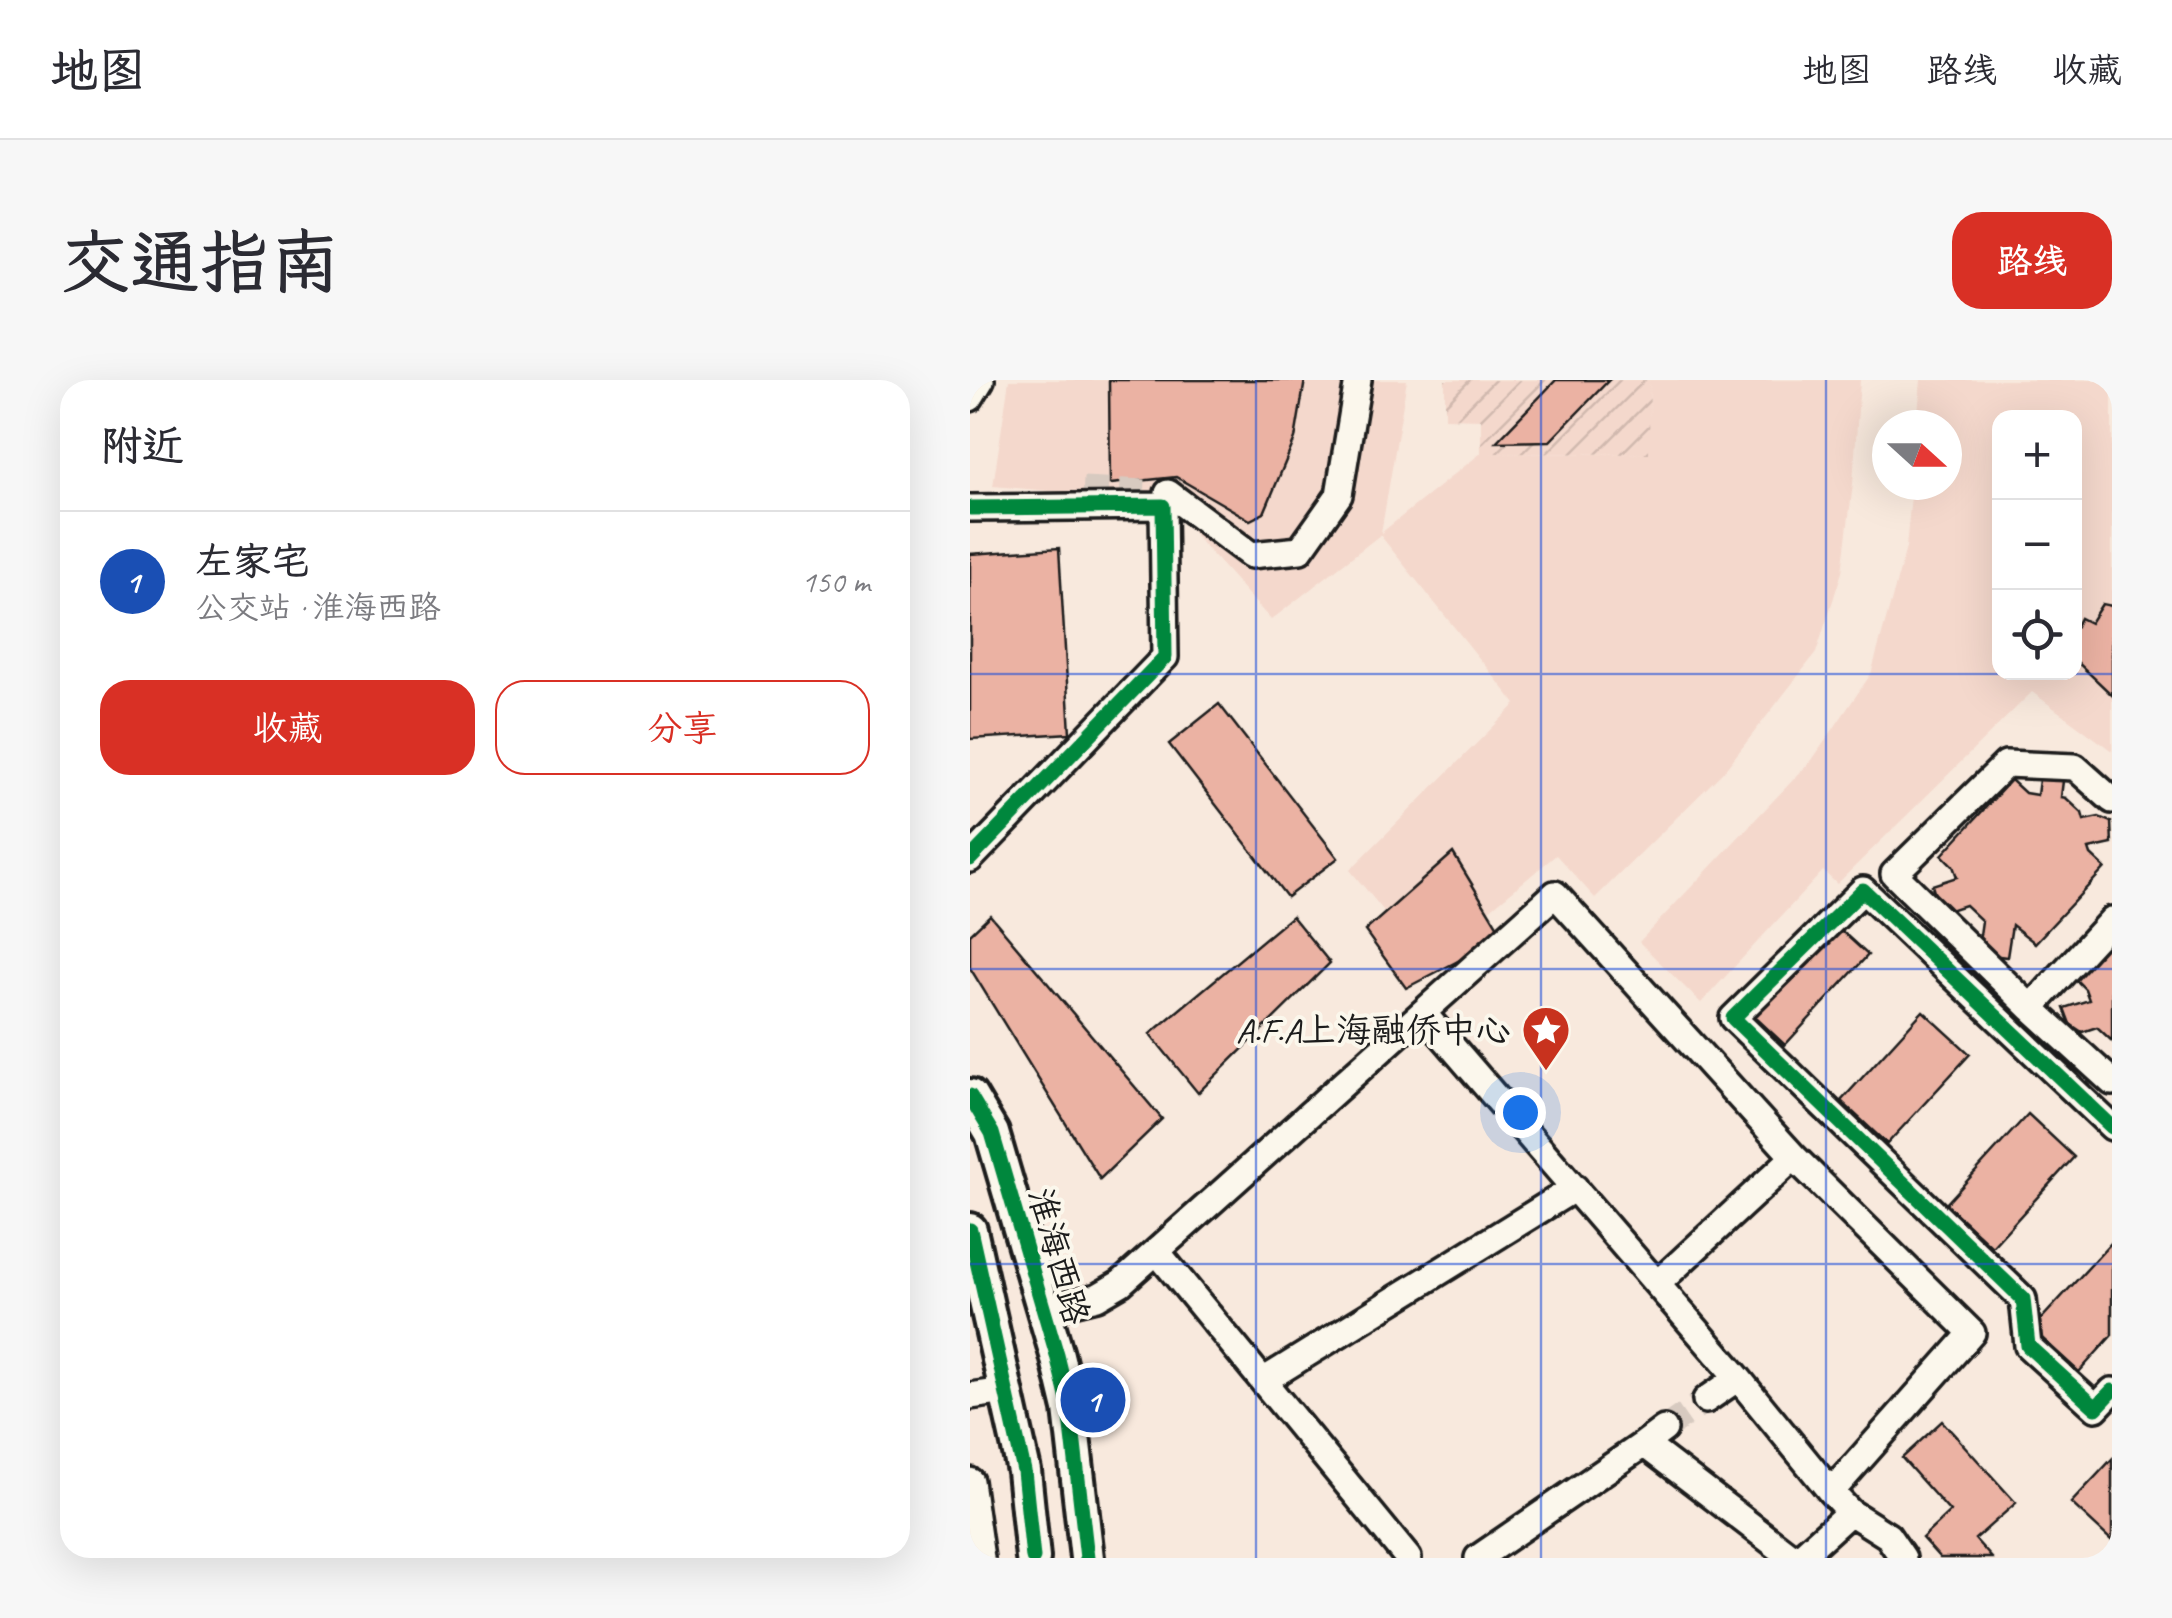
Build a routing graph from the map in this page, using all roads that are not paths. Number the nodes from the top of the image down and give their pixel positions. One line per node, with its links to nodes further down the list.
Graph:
1 (981, 380): 3 (street)
2 (1358, 380): 4 (street)
3 (970, 398)
4 (1168, 493)
5 (970, 508): 7 (street)
6 (2112, 800): 9 (street)
7 (970, 859)
8 (2112, 920): 9 (street)
9 (2030, 1008): 11 (street)
10 (1423, 1013): 14 (street); 15 (street); 17 (street)
11 (2112, 1082)
12 (970, 1096): 19 (main road, 淮海西路)
13 (2112, 1127): 23 (street)
14 (1794, 1157): 18 (street); 27 (street)
15 (1575, 1188): 18 (street); 21 (street)
16 (970, 1230): 22 (main road)
17 (1158, 1253): 19 (street); 21 (street)
18 (1657, 1284): 20 (street)
19 (1044, 1310): 31 (main road, 淮海西路)
20 (1738, 1378): 25 (street); 27 (street)
21 (1263, 1382): 32 (street)
22 (1006, 1390): 24 (street); 30 (main road)
23 (2112, 1391)
24 (970, 1396)
25 (1706, 1400)
26 (970, 1482): 29 (street)
27 (1831, 1492): 28 (street)
28 (1850, 1512): 34 (street); 35 (street)
29 (980, 1558)
30 (1033, 1558)
31 (1087, 1558)
32 (1408, 1558)
33 (1478, 1558): 34 (street)
34 (1796, 1558)
35 (1903, 1558)

